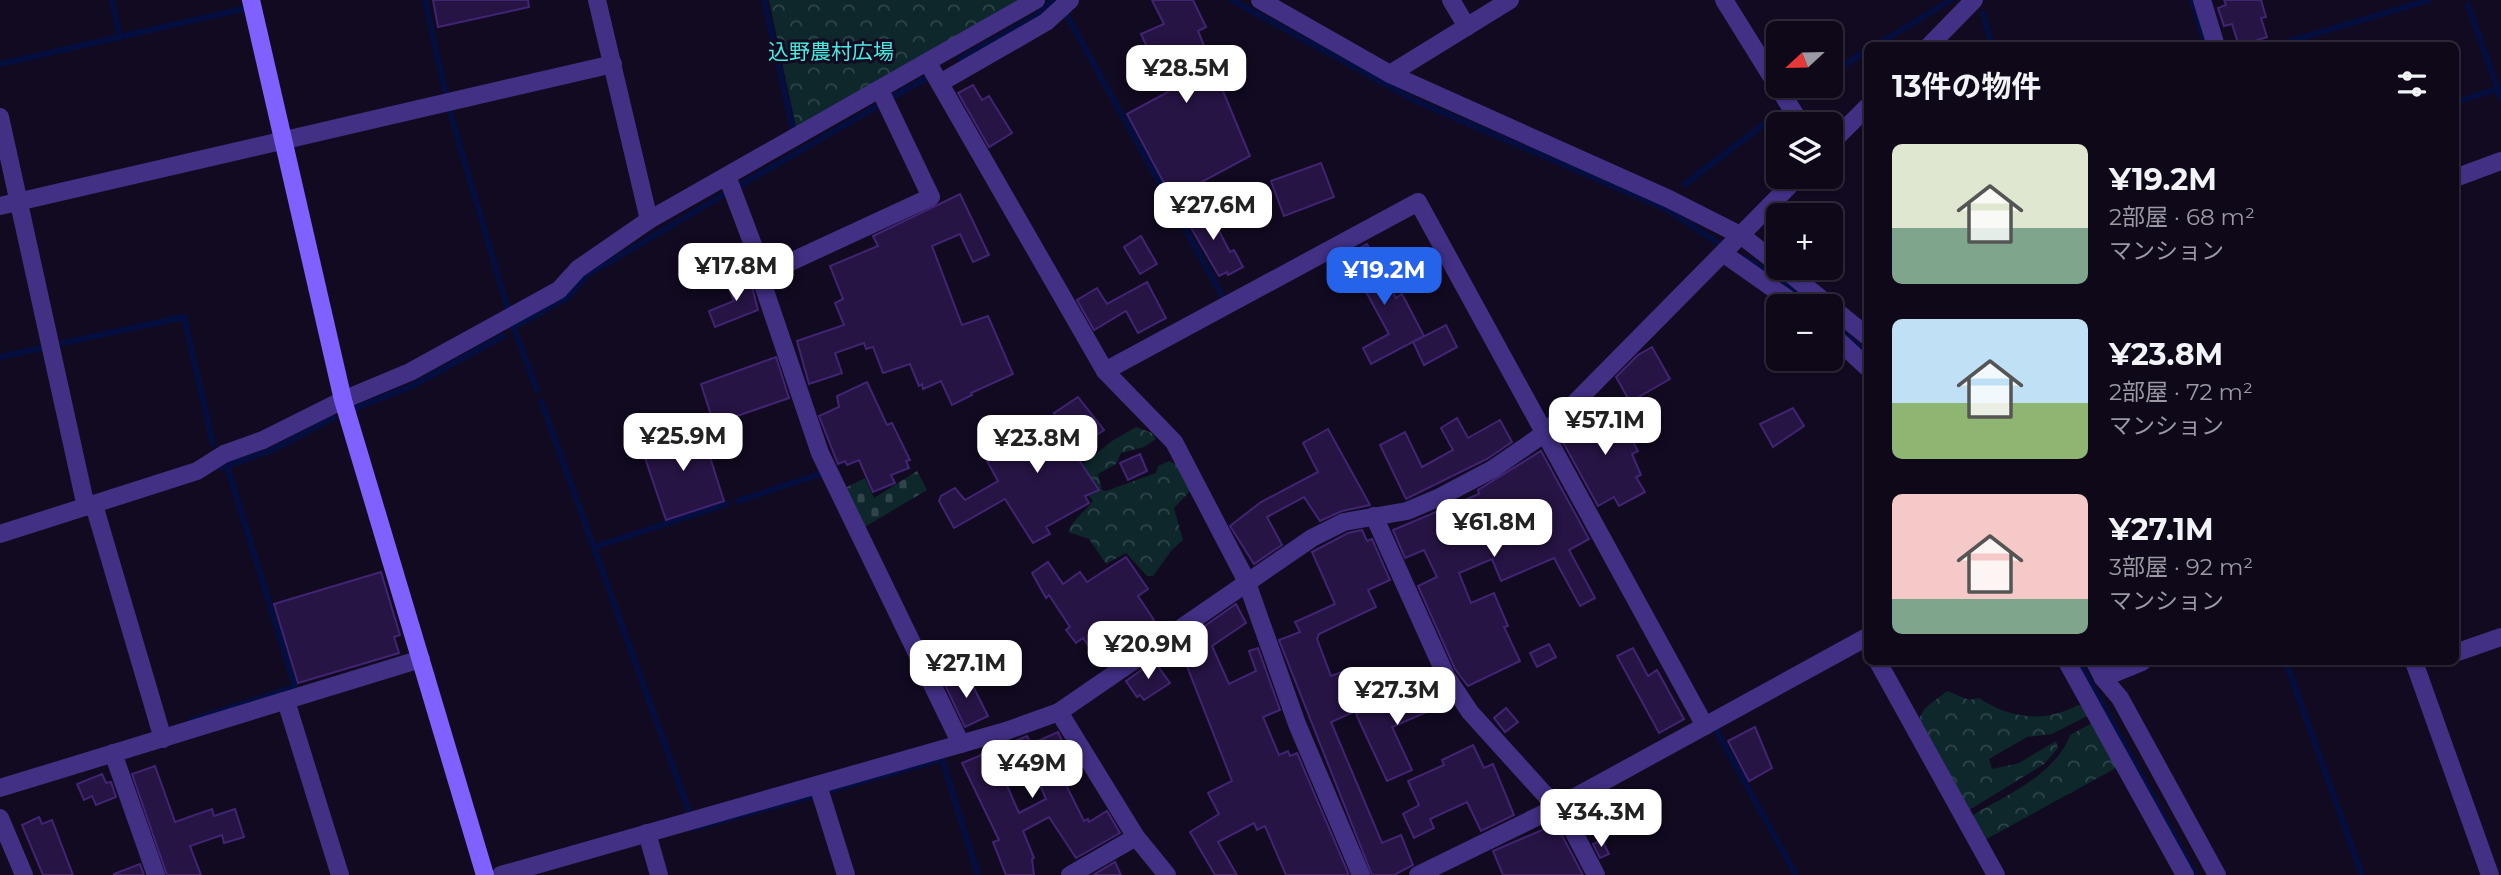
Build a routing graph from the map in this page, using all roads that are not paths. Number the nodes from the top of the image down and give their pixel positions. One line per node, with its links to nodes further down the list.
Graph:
1 (251, 0): 23 (street)
2 (597, 0): 15 (street)
3 (1036, 0): 14 (street)
4 (1070, 0): 17 (street)
5 (1260, 0): 16 (street)
6 (1451, 0): 11 (street)
7 (1510, 0): 11 (street)
8 (1724, 0): 20 (street)
9 (1974, 0): 12 (street)
10 (2202, 0): 13 (street)
11 (1466, 27): 16 (street)
12 (1933, 42)
13 (2215, 42)
14 (928, 63): 17 (street); 18 (street)
15 (613, 64): 23 (street); 30 (street)
16 (1390, 74): 31 (street)
17 (940, 83): 40 (street)
18 (880, 90): 25 (street); 34 (street)
19 (1864, 110): 22 (street)
20 (1794, 112)
21 (0, 117): 28 (street)
22 (1843, 131)
23 (284, 141): 28 (street); 41 (street)
24 (2501, 161): 26 (street)
25 (727, 176): 30 (street); 34 (street)
26 (2459, 177)
27 (1787, 189): 31 (street)
28 (20, 202): 29 (street); 43 (street)
29 (0, 206)
30 (649, 220): 41 (street)
31 (1742, 236): 32 (street); 33 (street)
32 (1724, 254): 36 (street); 42 (street)
33 (1766, 255)
34 (764, 274): 61 (street)
35 (1798, 280): 37 (street)
36 (1781, 294)
37 (1864, 334)
38 (1843, 345): 39 (street)
39 (1864, 364)
40 (1105, 371): 42 (street); 46 (street)
41 (343, 400): 43 (street); 50 (street)
42 (1545, 433): 44 (street); 59 (street)
43 (90, 506): 45 (street); 60 (street)
44 (1374, 516): 46 (street); 65 (street)
45 (0, 534)
46 (1247, 580): 58 (street); 78 (street)
47 (2501, 637): 49 (street)
48 (1864, 641): 59 (street)
49 (2459, 652)
50 (421, 659): 57 (street); 72 (street)
51 (1880, 665): 81 (street)
52 (2069, 665): 82 (street)
53 (2096, 665): 56 (street)
54 (2135, 665): 56 (street)
55 (2422, 665): 84 (street)
56 (2103, 678): 83 (street)
57 (286, 701): 60 (street); 71 (street)
58 (1059, 712): 61 (street); 68 (street)
59 (1704, 726): 65 (street)
60 (163, 739): 62 (street)
61 (961, 744): 63 (street)
62 (113, 754): 64 (street); 70 (street)
63 (818, 785): 67 (street); 75 (street)
64 (0, 788)
65 (1557, 807): 79 (street); 80 (street)
66 (0, 818): 69 (street)
67 (647, 833): 73 (street); 74 (street)
68 (1136, 837): 76 (street); 77 (street)
69 (24, 875)
70 (156, 875)
71 (340, 875)
72 (485, 875)
73 (501, 875)
74 (659, 875)
75 (846, 875)
76 (1070, 875)
77 (1167, 875)
78 (1361, 875)
79 (1418, 875)
80 (1596, 875)
81 (1996, 875)
82 (2185, 875)
83 (2217, 875)
84 (2490, 875)

